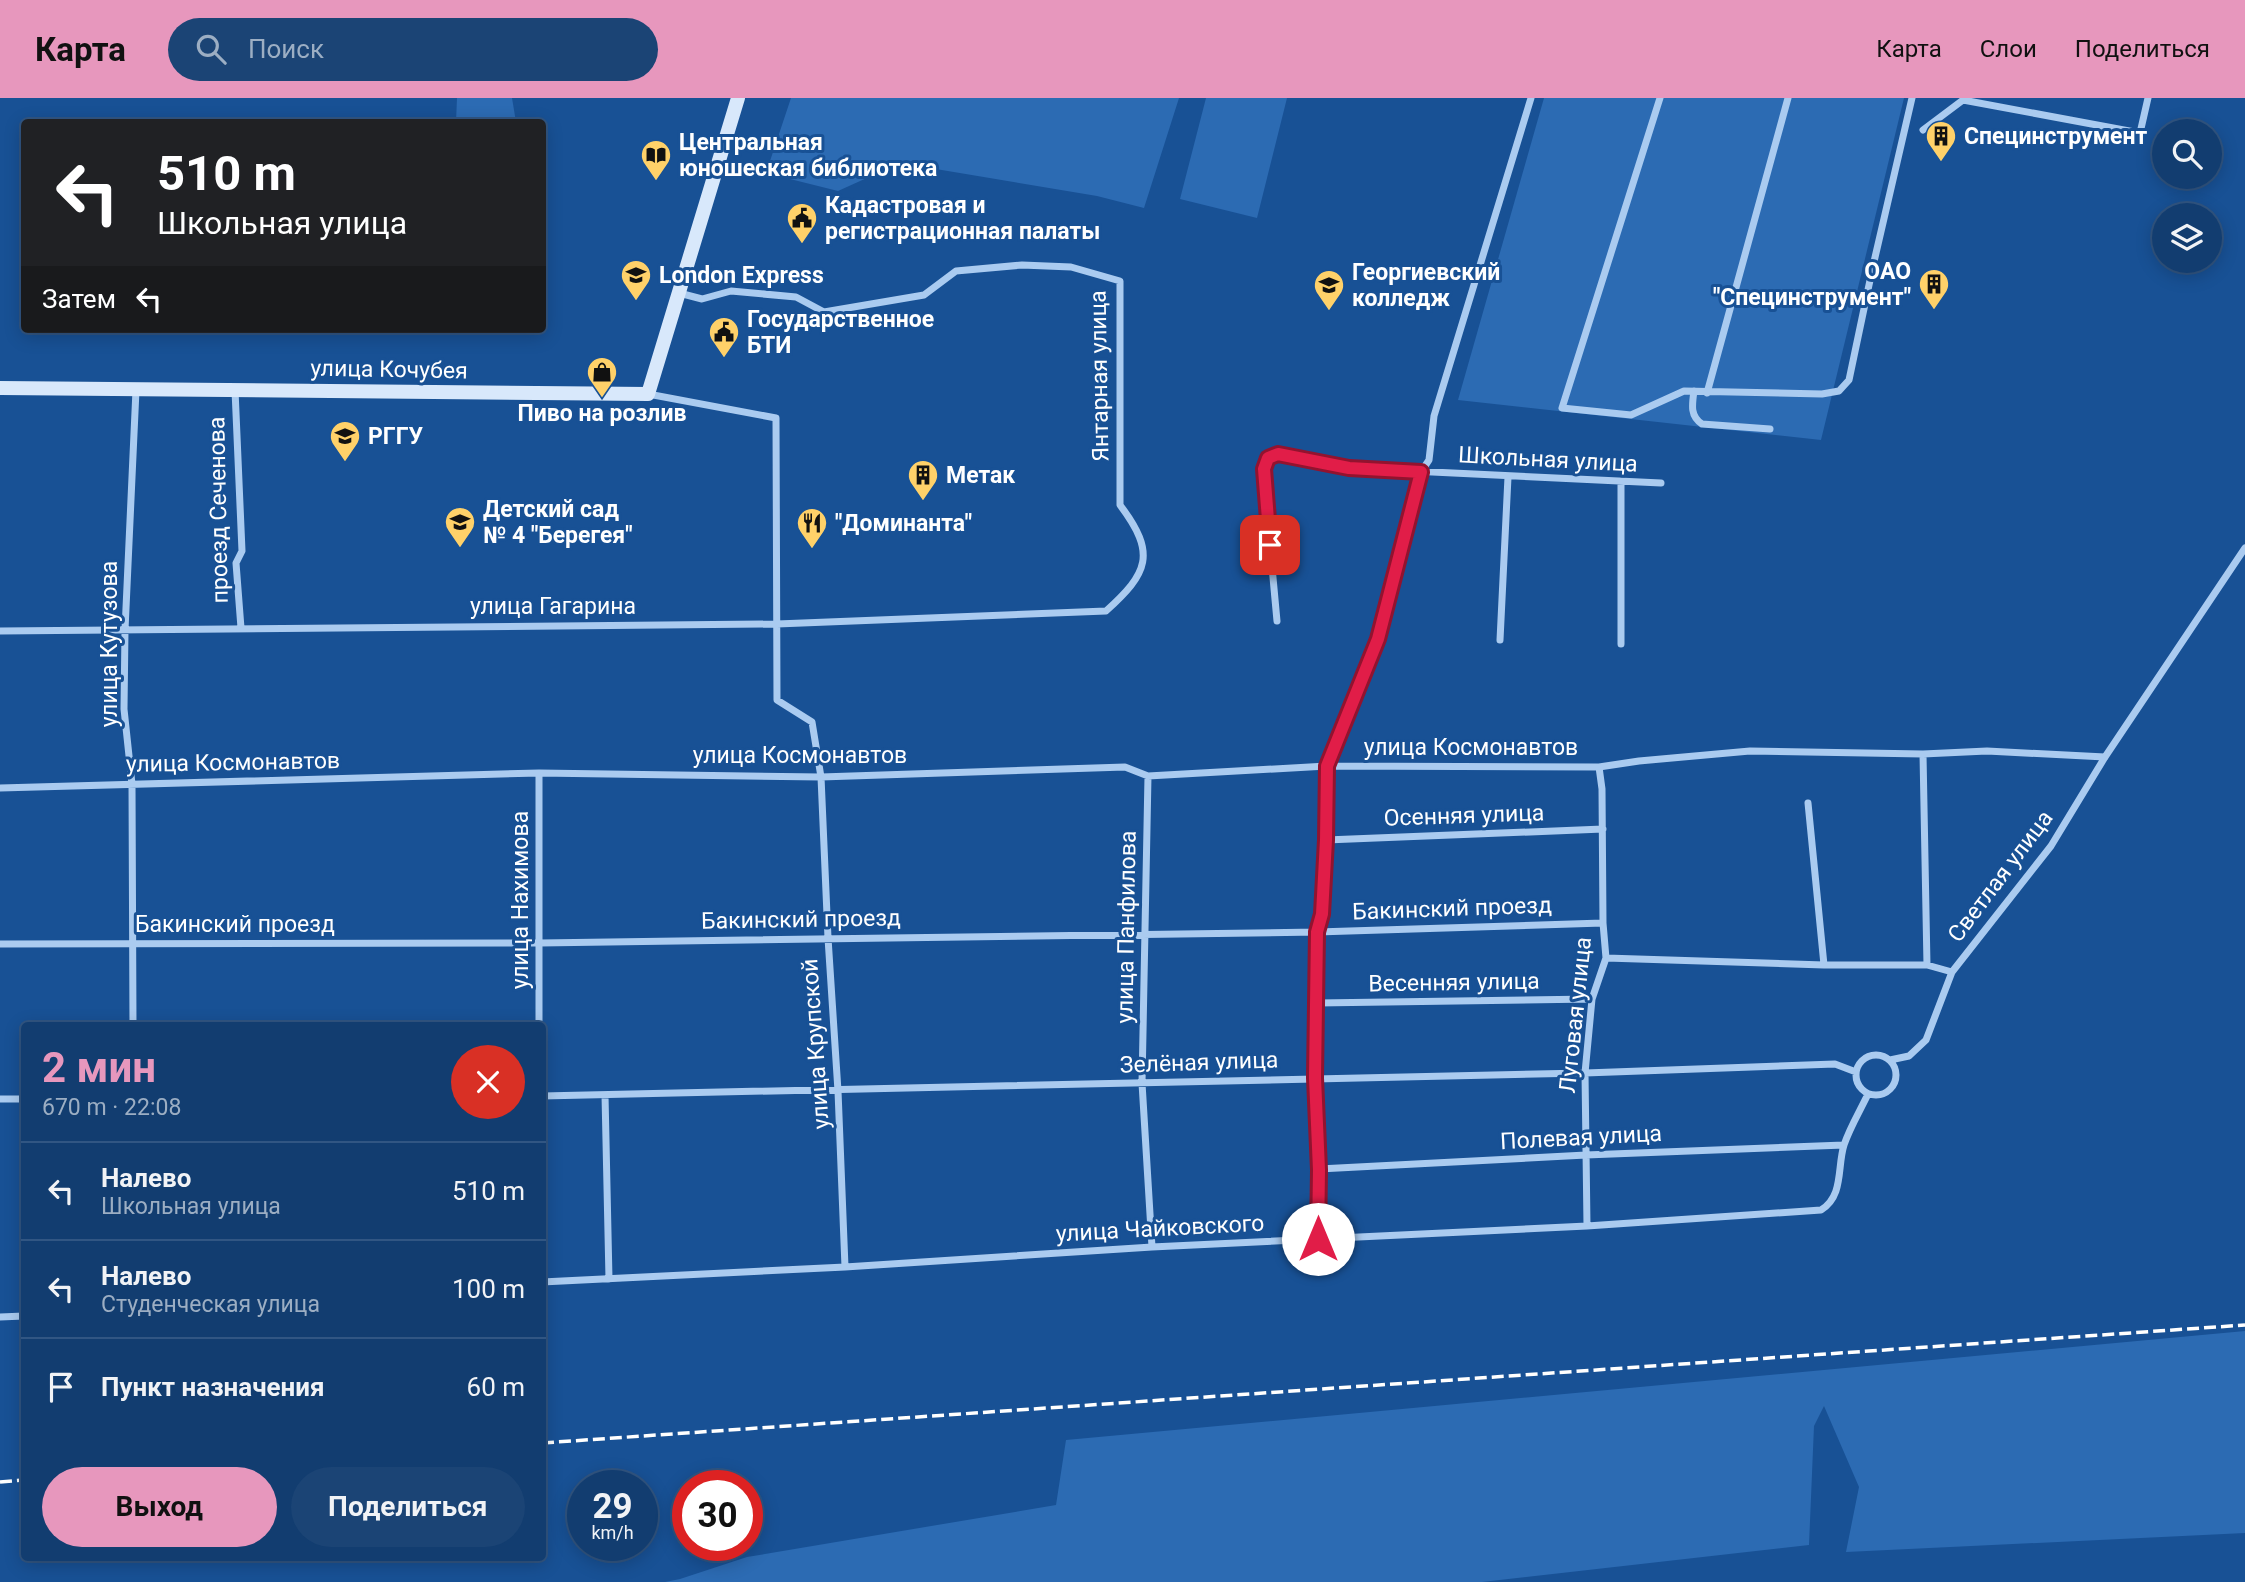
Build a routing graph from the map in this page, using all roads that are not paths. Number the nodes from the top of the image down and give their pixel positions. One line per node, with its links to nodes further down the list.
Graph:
1 (738, 98): 9 (main road)
2 (1531, 98): 18 (street)
3 (1660, 98): 13 (street)
4 (1788, 98): 14 (street)
5 (1912, 98): 14 (street)
6 (2148, 98): 7 (street)
7 (1957, 101): 8 (street)
8 (1923, 130)
9 (679, 293): 15 (main road); 23 (street, Янтарная улица)
10 (0, 388): 11 (main road, улица Кочубея)
11 (136, 389): 12 (main road, улица Кочубея); 27 (street, улица Кутузова)
12 (234, 390): 15 (main road, улица Кочубея); 26 (street, проезд Сеченова)
13 (1693, 391): 14 (street); 17 (street)
14 (1707, 393)
15 (648, 394): 16 (street, улица Кочубея)
16 (776, 418): 25 (street, улица Крупской)
17 (1770, 429)
18 (1421, 472): 19 (street, Школьная улица); 24 (street, Школьная улица); 33 (street)
19 (1508, 477): 20 (street, Школьная улица); 29 (street)
20 (1622, 482): 21 (street, Школьная улица); 30 (street)
21 (1661, 483)
22 (2245, 548): 32 (street, Светлая улица)
23 (1106, 611): 25 (street, улица Гагарина)
24 (1277, 621)
25 (777, 624): 26 (street, улица Гагарина); 37 (street, улица Крупской)
26 (241, 628): 27 (street, улица Гагарина)
27 (125, 630): 28 (street, улица Гагарина); 38 (street, улица Кутузова)
28 (0, 631)
29 (1500, 639)
30 (1620, 644)
31 (1923, 754): 32 (street, улица Космонавтов); 34 (street, улица Космонавтов); 52 (street)
32 (2105, 757): 53 (street, Светлая улица)
33 (1327, 766): 34 (street, улица Космонавтов); 36 (street, улица Космонавтов); 42 (street)
34 (1600, 767): 41 (street, Луговая улица)
35 (539, 774): 37 (street, улица Космонавтов); 38 (street, улица Космонавтов); 48 (street, улица Нахимова)
36 (1148, 776): 37 (street, улица Космонавтов); 45 (street, улица Панфилова)
37 (821, 777): 46 (street, улица Крупской)
38 (132, 784): 39 (street, улица Космонавтов); 47 (street, улица Кутузова)
39 (0, 788)
40 (1808, 803): 51 (street)
41 (1603, 829): 42 (street, Осенняя улица); 43 (street, Луговая улица)
42 (1326, 840): 44 (street)
43 (1603, 923): 44 (street, Бакинский проезд); 50 (street, Луговая улица)
44 (1317, 932): 45 (street, Бакинский проезд); 55 (street)
45 (1146, 933): 46 (street, Бакинский проезд); 62 (street, улица Панфилова)
46 (828, 938): 48 (street, Бакинский проезд); 63 (street, улица Крупской)
47 (132, 943): 48 (street, Бакинский проезд); 49 (street, Бакинский проезд); 56 (street, улица Кутузова)
48 (540, 943): 57 (street, улица Нахимова)
49 (0, 944)
50 (1606, 958): 51 (street, Светлая улица); 54 (street, Луговая улица)
51 (1824, 965): 52 (street, Светлая улица)
52 (1927, 965): 53 (street, Светлая улица)
53 (1952, 972): 58 (street)
54 (1592, 999): 55 (street, Весенняя улица); 60 (street, Луговая улица)
55 (1317, 1003): 61 (street)
56 (133, 1022)
57 (539, 1022)
58 (1890, 1060): 59 (street); 64 (street)
59 (1856, 1072): 60 (street, Зелёная улица); 64 (street)
60 (1585, 1073): 61 (street, Зелёная улица); 70 (street, Луговая улица)
61 (1315, 1078): 62 (street, Зелёная улица); 71 (street)
62 (1142, 1083): 63 (street, Зелёная улица); 74 (street, улица Панфилова)
63 (838, 1091): 65 (street, Зелёная улица); 75 (street, улица Крупской)
64 (1868, 1094): 69 (street)
65 (605, 1095): 66 (street, Зелёная улица); 76 (street)
66 (546, 1096)
67 (0, 1099): 68 (street)
68 (21, 1099)
69 (1844, 1145): 70 (street, Полевая улица); 72 (street, улица Чайковского)
70 (1586, 1155): 71 (street, Полевая улица); 72 (street, Луговая улица)
71 (1319, 1170): 73 (street)
72 (1587, 1226): 73 (street, улица Чайковского)
73 (1318, 1239): 74 (street, улица Чайковского)
74 (1152, 1247): 75 (street, улица Чайковского)
75 (845, 1267): 76 (street, улица Чайковского)
76 (609, 1279): 77 (street, улица Чайковского)
77 (546, 1282)
78 (21, 1316): 79 (street)
79 (0, 1317)

